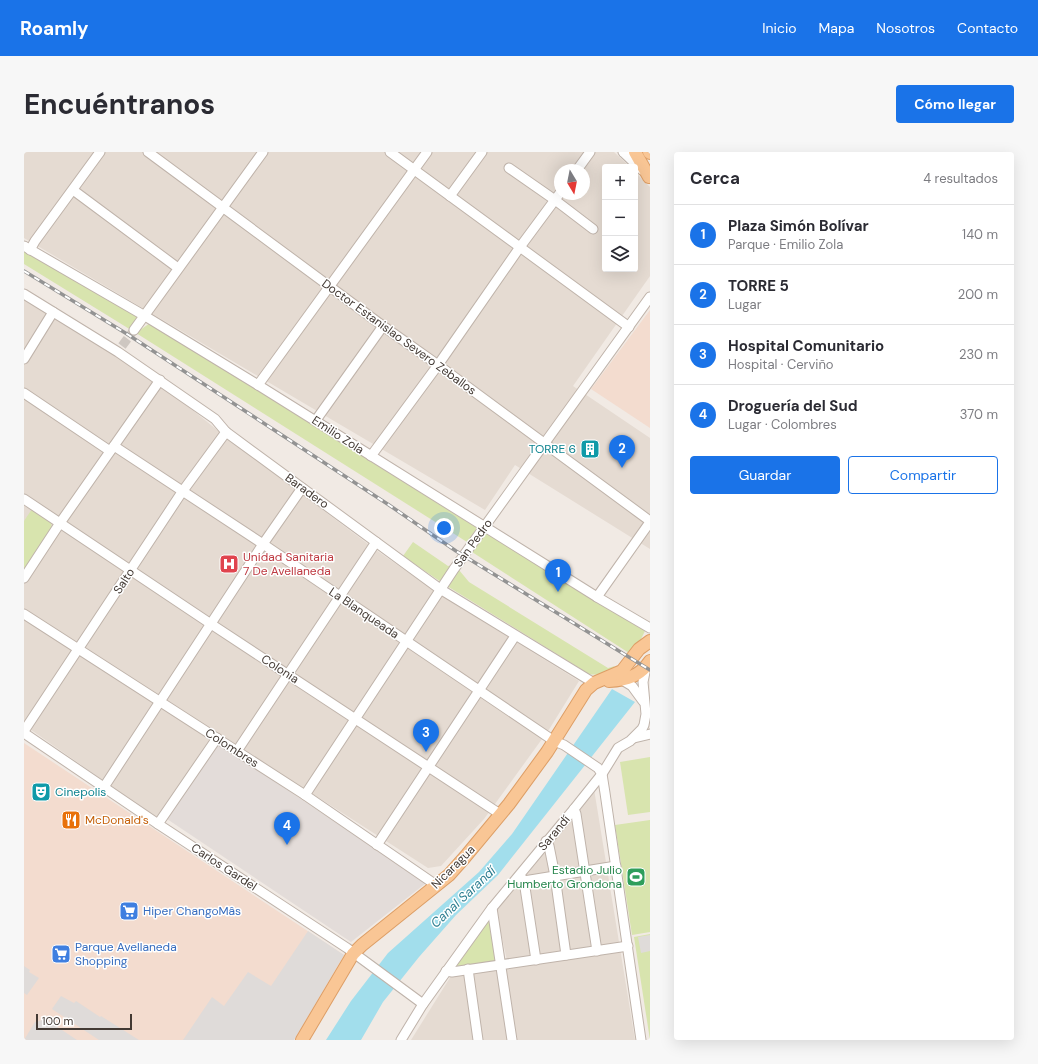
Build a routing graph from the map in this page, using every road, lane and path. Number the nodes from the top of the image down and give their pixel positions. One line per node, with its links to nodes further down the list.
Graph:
1 (100, 152): 14 (street)
2 (148, 152): 19 (street, Doctor Estanislao Severo Zeballos)
3 (263, 152): 19 (street)
4 (390, 152): 12 (street)
5 (427, 152): 12 (street)
6 (482, 152): 16 (street)
7 (590, 152): 10 (street)
8 (623, 152): 13 (street)
9 (635, 152): 13 (main road)
10 (581, 164)
11 (508, 168): 15 (street)
12 (415, 170): 16 (street); 24 (street)
13 (649, 177)
14 (73, 190): 22 (street); 23 (street)
15 (554, 195)
16 (450, 196): 21 (street)
17 (555, 200): 21 (street)
18 (560, 200): 20 (street)
19 (223, 208): 23 (street); 24 (street, Doctor Estanislao Severo Zeballos)
20 (593, 230)
21 (520, 247): 30 (street); 33 (street)
22 (27, 248): 28 (street, Emilio Zola)
23 (178, 268): 28 (street)
24 (330, 287): 29 (street, Doctor Estanislao Severo Zeballos); 35 (street)
25 (24, 294): 27 (street, Baradero)
26 (650, 297): 30 (street, San Pedro)
27 (53, 312): 32 (street); 34 (street, Baradero)
28 (145, 316): 31 (street); 35 (street, Emilio Zola)
29 (383, 326): 33 (street, Doctor Estanislao Severo Zeballos); 37 (street)
30 (628, 327): 39 (street, San Pedro)
31 (134, 330)
32 (24, 359)
33 (438, 365): 39 (street, Doctor Estanislao Severo Zeballos); 41 (street)
34 (160, 380): 38 (street, Baradero); 40 (street)
35 (258, 385): 37 (street, Emilio Zola)
36 (24, 393): 40 (street, La Blanqueada)
37 (316, 420): 41 (street, Emilio Zola)
38 (226, 432): 42 (street, Baradero); 43 (street, Salto)
39 (545, 443): 45 (street, Doctor Estanislao Severo Zeballos); 47 (street, San Pedro)
40 (112, 448): 43 (street, La Blanqueada); 46 (street)
41 (371, 456): 47 (street, Emilio Zola)
42 (302, 488): 48 (street, Baradero); 49 (street)
43 (182, 492): 49 (street, La Blanqueada); 50 (street, Salto)
44 (24, 499): 46 (street, Colonia)
45 (650, 522): 54 (street)
46 (60, 523): 50 (street, Colonia); 51 (street)
47 (485, 527): 52 (street, San Pedro); 54 (street, Emilio Zola)
48 (376, 542): 52 (street, Baradero); 53 (street)
49 (263, 544): 53 (street, La Blanqueada); 56 (street)
50 (131, 571): 56 (street, Colonia); 61 (street, Salto)
51 (24, 578)
52 (440, 589): 58 (street, Baradero); 59 (street, San Pedro)
53 (339, 596): 59 (street, La Blanqueada); 63 (street)
54 (597, 597): 57 (street, Emilio Zola)
55 (24, 614): 61 (street, Colombres)
56 (211, 624): 63 (street, Colonia); 67 (street)
57 (650, 628)
58 (515, 636): 65 (street, Baradero); 66 (street)
59 (406, 641): 66 (street, La Blanqueada); 69 (street, San Pedro)
60 (650, 641): 65 (main road)
61 (79, 649): 67 (street, Colombres); 70 (street, Salto)
62 (648, 664): 64 (main road); 68 (street, Sarandí)
63 (287, 674): 69 (street, Colonia); 75 (street)
64 (622, 680): 65 (main road); 68 (street)
65 (595, 683): 74 (main road, Nicaragua)
66 (479, 691): 74 (street, La Blanqueada); 76 (street)
67 (160, 701): 72 (street, Colombres); 78 (street)
68 (649, 709): 73 (street, Sarandí)
69 (356, 719): 76 (street, Colonia); 79 (street, San Pedro)
70 (24, 732): 78 (street, Carlos Gardel)
71 (650, 734): 73 (street)
72 (217, 738): 75 (street, Colombres); 82 (street)
73 (630, 741): 77 (street, Sarandí)
74 (559, 743): 77 (street, La Blanqueada); 81 (main road, Nicaragua)
75 (237, 751): 79 (street, Colombres)
76 (429, 767): 81 (street, Colonia); 84 (street)
77 (602, 774): 80 (street, Sarandí); 85 (street)
78 (104, 787): 82 (street, Carlos Gardel)
79 (305, 795): 84 (street, Colombres)
80 (574, 809): 83 (street, Sarandí); 86 (street)
81 (500, 814): 89 (main road, Nicaragua)
82 (158, 824): 93 (street, Carlos Gardel)
83 (546, 841): 87 (street); 88 (street, Sarandí)
84 (377, 845): 89 (street, Colombres)
85 (616, 866): 86 (street); 91 (street)
86 (585, 872): 87 (street); 92 (street)
87 (555, 876): 88 (street); 94 (street)
88 (522, 878): 90 (street, Sarandí); 95 (street)
89 (436, 885): 93 (main road, Nicaragua)
90 (492, 908): 96 (street); 98 (street, Sarandí)
91 (628, 946): 92 (street); 104 (street)
92 (597, 951): 94 (street)
93 (353, 954): 99 (street, Carlos Gardel); 100 (main road, Nicaragua)
94 (566, 955): 95 (street)
95 (536, 960): 96 (street)
96 (501, 965): 97 (street); 103 (street)
97 (468, 969): 98 (street); 102 (street)
98 (446, 971): 99 (street, Sarandí)
99 (423, 1004): 101 (street, Sarandí)
100 (302, 1040)
101 (401, 1040)
102 (478, 1040)
103 (512, 1040)
104 (642, 1040)

